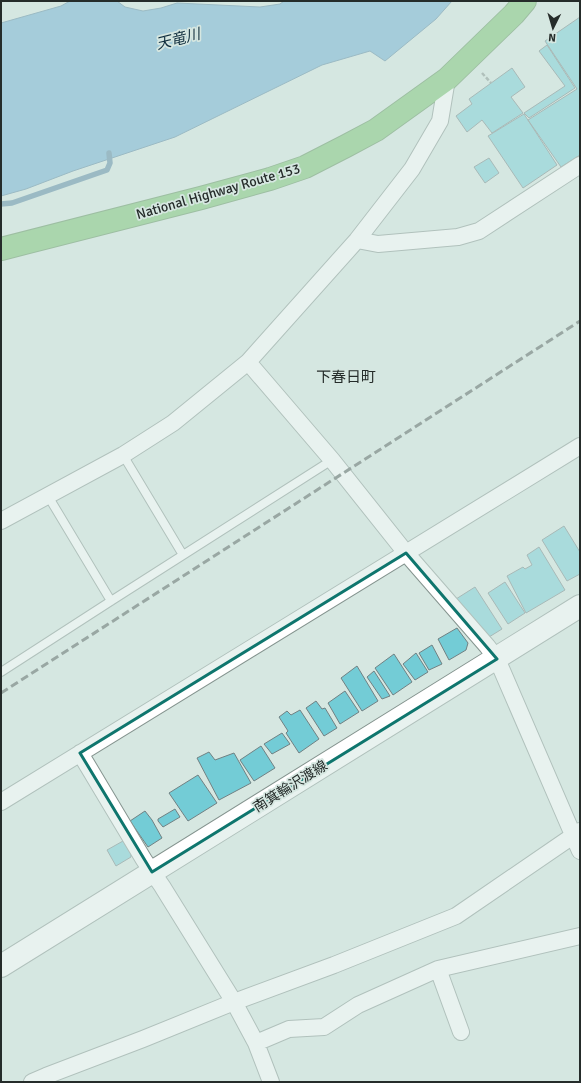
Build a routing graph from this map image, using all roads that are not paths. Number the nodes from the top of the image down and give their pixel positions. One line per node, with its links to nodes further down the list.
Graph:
1 (525, 1): 2 (highway, National Highway Route 153)
2 (447, 78): 4 (street); 5 (highway, National Highway Route 153)
3 (580, 165): 4 (street)
4 (358, 240): 6 (street)
5 (1, 249)
6 (248, 362): 8 (street); 9 (street)
7 (580, 446): 12 (street)
8 (123, 455): 10 (street); 13 (lane)
9 (332, 460): 12 (street); 13 (lane)
10 (48, 496): 11 (street); 14 (lane)
11 (1, 521)
12 (406, 553): 16 (street); 18 (street)
13 (183, 555): 14 (lane)
14 (111, 601): 17 (lane)
15 (580, 606): 16 (main road, 南箕輪沢渡線)
16 (496, 659): 20 (street); 22 (main road, 南箕輪沢渡線)
17 (1, 672)
18 (80, 753): 19 (street); 22 (street)
19 (1, 802)
20 (577, 833): 21 (street); 26 (street)
21 (580, 851)
22 (152, 872): 24 (main road, 南箕輪沢渡線); 26 (street)
23 (580, 936): 25 (street)
24 (1, 966)
25 (438, 969): 27 (street); 28 (street)
26 (234, 1002): 28 (street); 29 (street)
27 (461, 1032)
28 (256, 1043): 30 (street)
29 (32, 1082)
30 (271, 1082)

